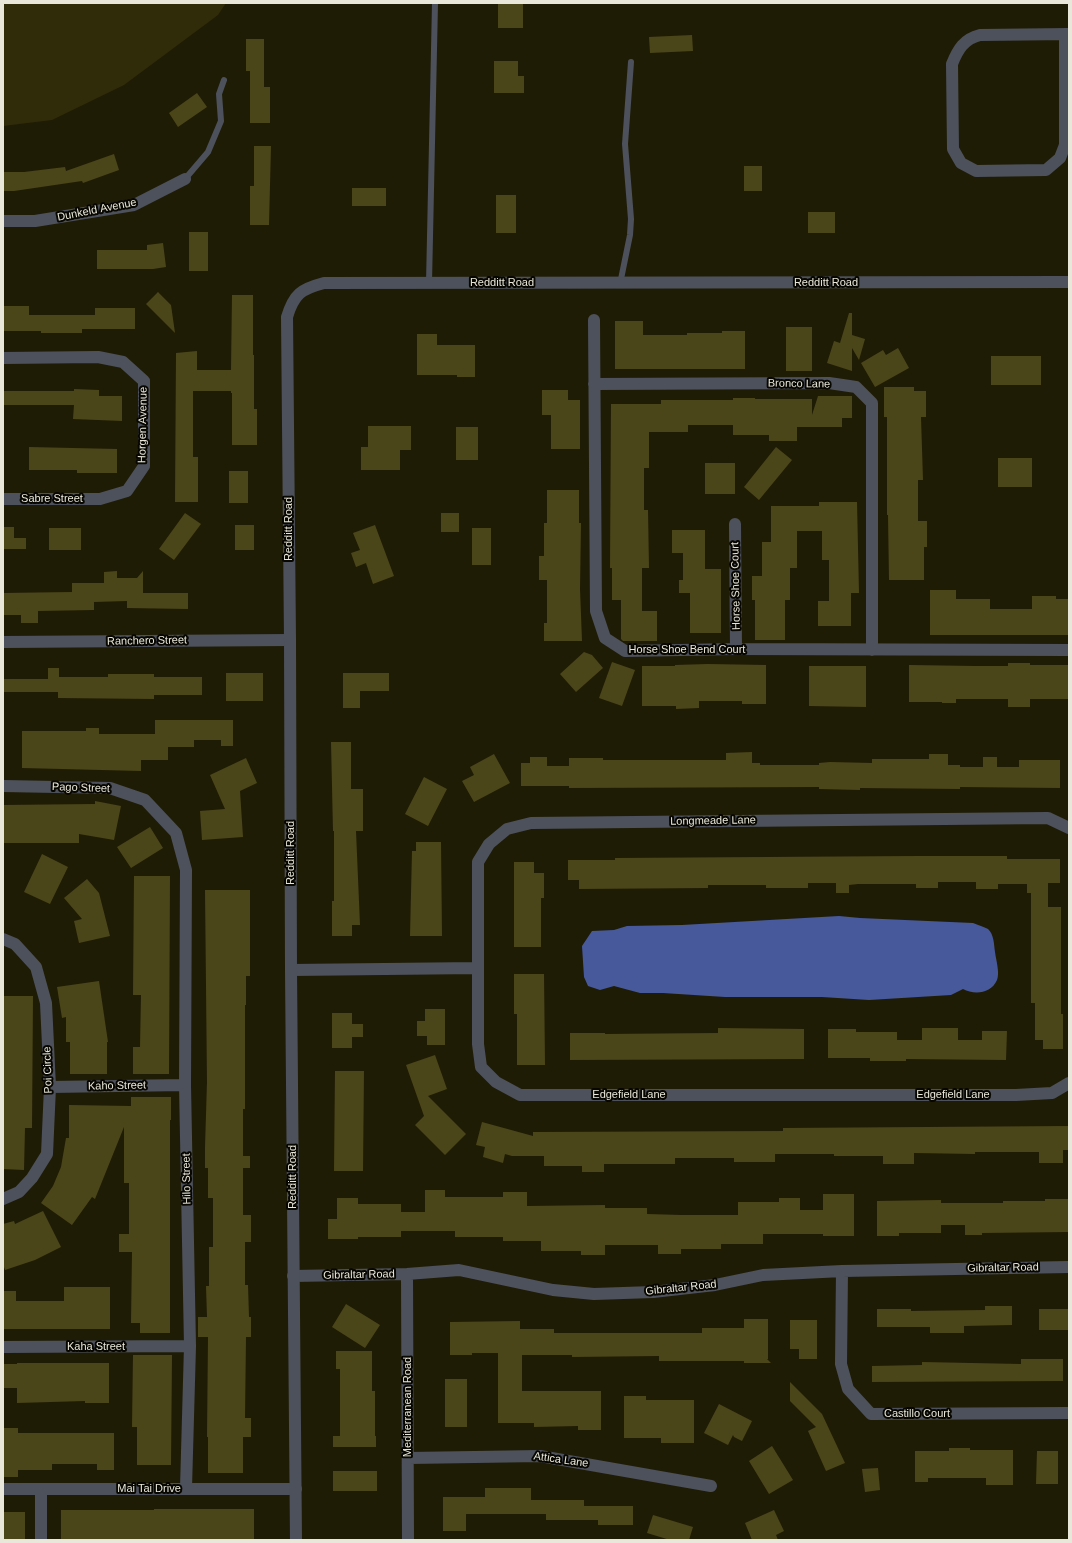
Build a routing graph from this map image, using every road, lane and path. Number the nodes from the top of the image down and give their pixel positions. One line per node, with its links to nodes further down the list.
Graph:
1 (435, 3): 8 (lane)
2 (1067, 34): 2 (street)
3 (631, 62): 9 (lane)
4 (224, 80): 5 (lane)
5 (185, 179): 6 (street, Dunkeld Avenue)
6 (3, 221)
7 (1069, 282): 9 (street, Redditt Road)
8 (429, 283): 9 (street, Redditt Road); 16 (street, Redditt Road)
9 (620, 284)
10 (594, 320): 12 (street, Horse Shoe Bend Court)
11 (3, 358): 14 (street, Horgen Avenue)
12 (594, 384): 18 (street, Horse Shoe Bend Court); 19 (street, Bronco Lane)
13 (3, 499): 14 (street, Sabre Street)
14 (100, 499)
15 (735, 524): 18 (street, Horse Shoe Court)
16 (290, 640): 17 (street, Ranchero Street); 26 (street, Redditt Road)
17 (3, 642)
18 (736, 649): 19 (street, Horse Shoe Bend Court)
19 (872, 650): 20 (street, Horse Shoe Bend Court)
20 (1069, 650)
21 (3, 786): 23 (street, Pago Street)
22 (1069, 828): 25 (street, Longmeade Lane)
23 (186, 870): 28 (street, Hilo Street)
24 (3, 939): 29 (street, Poi Circle)
25 (478, 968): 26 (street); 27 (street, Edgefield Lane)
26 (291, 970): 34 (street, Redditt Road)
27 (1069, 1083)
28 (185, 1085): 29 (street, Kaho Street); 35 (street, Hilo Street)
29 (50, 1087): 30 (street, Poi Circle)
30 (3, 1199)
31 (1069, 1267): 32 (street, Gibraltar Road)
32 (842, 1271): 33 (street, Gibraltar Road); 37 (street, Castillo Court)
33 (407, 1274): 34 (street, Gibraltar Road); 38 (street, Mediterranean Road)
34 (294, 1276): 43 (street, Redditt Road)
35 (190, 1346): 36 (street, Kaha Street); 40 (street, Hilo Street)
36 (3, 1347)
37 (1069, 1413)
38 (409, 1458): 39 (street, Attica Lane); 46 (street, Mediterranean Road)
39 (711, 1486)
40 (186, 1488): 42 (street, Mai Tai Drive); 43 (street, Mai Tai Drive)
41 (3, 1489): 42 (street, Mai Tai Drive)
42 (41, 1489): 44 (street)
43 (296, 1489): 45 (street, Redditt Road)
44 (41, 1540)
45 (296, 1540)
46 (408, 1540)

